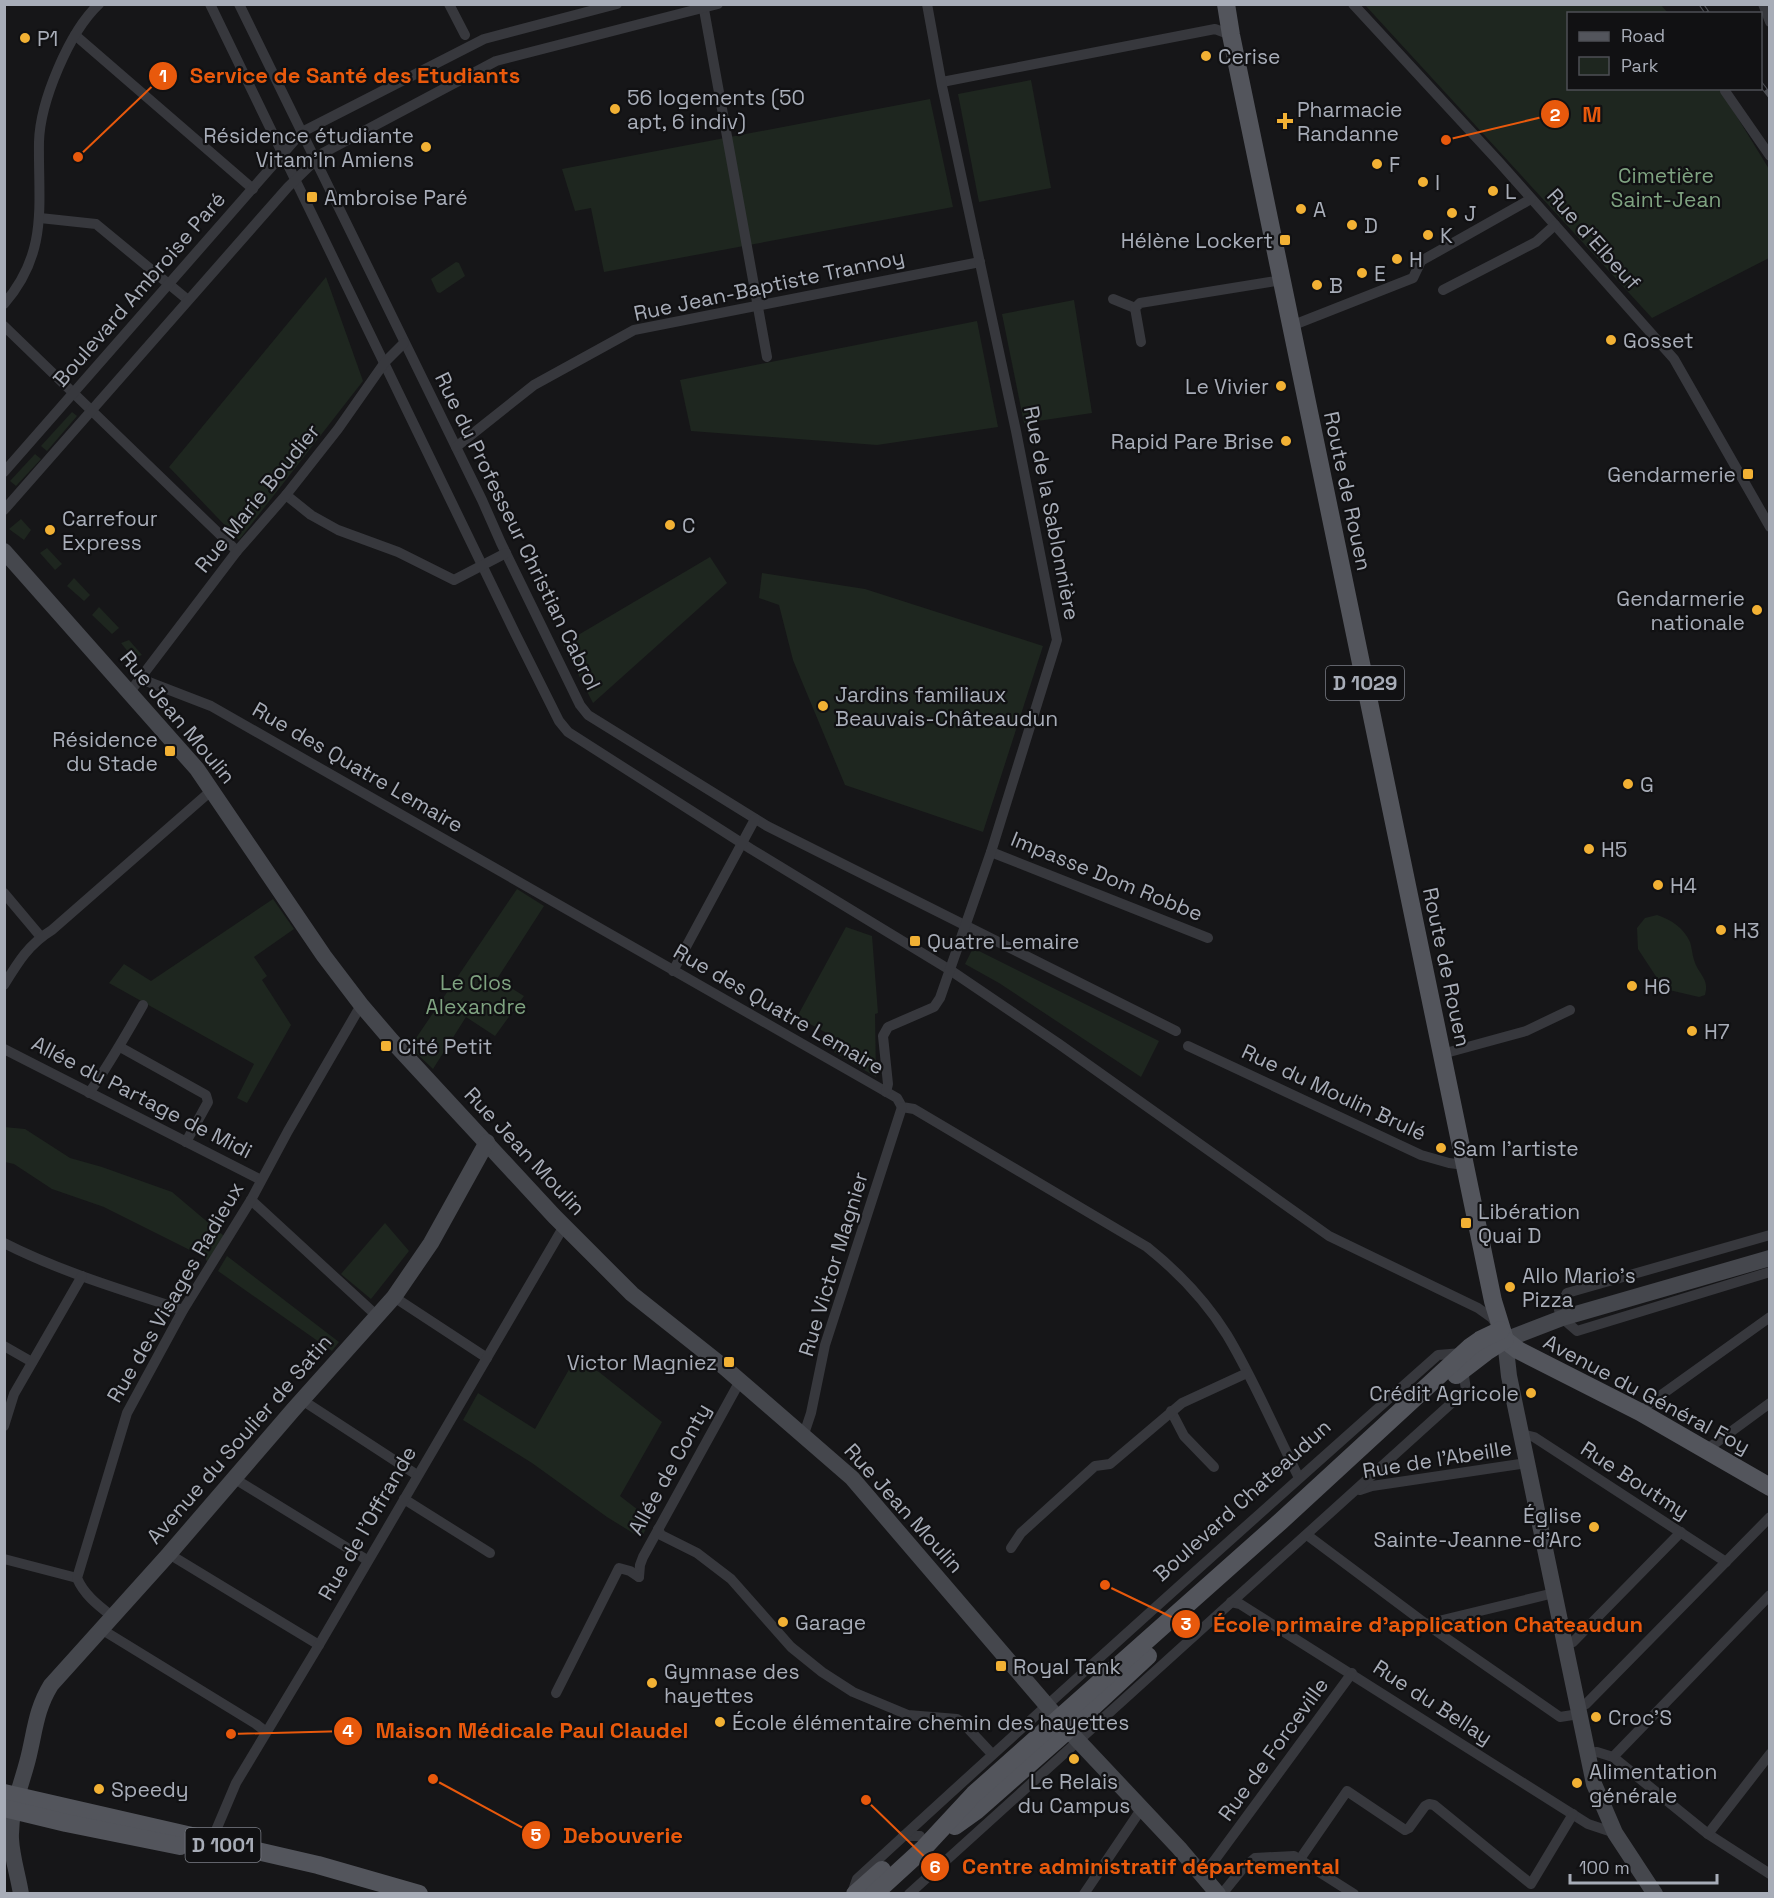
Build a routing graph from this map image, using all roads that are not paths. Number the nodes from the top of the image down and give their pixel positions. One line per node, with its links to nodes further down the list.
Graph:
1 (99, 4): 16 (street)
2 (210, 4): 20 (street)
3 (239, 4): 19 (street, Rue du Professeur Christian Cabrol)
4 (449, 4): 14 (street)
5 (617, 4): 19 (street)
6 (718, 4): 12 (street, Boulevard Ambroise Paré)
7 (927, 4): 17 (street, Rue de la Sablonnière)
8 (1221, 4): 15 (main road, Route de Rouen / D 1029)
9 (1226, 4): 15 (main road, Route de Rouen / D 1029)
10 (1353, 4): 25 (street, Rue d'Elbeuf)
11 (1763, 4): 13 (street)
12 (703, 6): 22 (street, Boulevard Ambroise Paré); 35 (street)
13 (1770, 22)
14 (465, 35)
15 (1231, 35): 17 (street); 29 (main road, Route de Rouen / D 1029)
16 (75, 36): 24 (street); 26 (street)
17 (942, 82): 28 (street, Rue de la Sablonnière)
18 (1725, 91): 21 (street)
19 (302, 132): 20 (street, Boulevard Ambroise Paré); 22 (street, Rue du Professeur Christian Cabrol)
20 (283, 154): 23 (street); 24 (street, Boulevard Ambroise Paré)
21 (1770, 156)
22 (316, 160): 23 (street, Boulevard Ambroise Paré); 40 (street, Rue du Professeur Christian Cabrol)
23 (295, 179): 33 (street, Boulevard Ambroise Paré); 42 (street)
24 (252, 189): 30 (street, Boulevard Ambroise Paré)
25 (1531, 199): 27 (street, Rue d'Elbeuf); 38 (street)
26 (40, 218): 30 (street); 34 (street)
27 (1555, 225): 31 (street); 49 (street, Rue d'Elbeuf)
28 (980, 262): 35 (street, Rue Jean-Baptiste Trannoy); 59 (street, Rue de la Sablonnière)
29 (1282, 280): 36 (street); 38 (main road, Route de Rouen / D 1029)
30 (169, 284): 33 (street); 43 (street, Boulevard Ambroise Paré)
31 (1443, 290)
32 (1113, 299): 36 (street)
33 (188, 300): 44 (street, Boulevard Ambroise Paré)
34 (4, 304)
35 (759, 306): 41 (street); 45 (street, Rue Jean-Baptiste Trannoy)
36 (1136, 308): 39 (street)
37 (4, 326): 43 (street)
38 (1291, 326): 74 (main road, Route de Rouen / D 1029)
39 (1141, 342)
40 (404, 343): 42 (street, Rue Marie Boudier); 45 (street, Rue du Professeur Christian Cabrol)
41 (767, 357)
42 (385, 362): 47 (street, Rue Marie Boudier); 53 (street)
43 (74, 392): 44 (street); 46 (street, Boulevard Ambroise Paré)
44 (92, 410): 48 (street, Boulevard Ambroise Paré); 51 (street)
45 (456, 447): 52 (street, Rue du Professeur Christian Cabrol)
46 (4, 472)
47 (286, 495): 51 (street, Rue Marie Boudier); 53 (street)
48 (4, 510)
49 (1770, 527)
50 (4, 551): 55 (main road, Rue Jean Moulin)
51 (237, 551): 54 (street, Rue Marie Boudier)
52 (506, 553): 53 (street); 57 (street, Rue du Professeur Christian Cabrol)
53 (483, 565): 58 (street)
54 (141, 679): 55 (street, Rue Marie Boudier); 65 (street, Rue des Quatre Lemaire)
55 (129, 693): 56 (main road, Rue Jean Moulin)
56 (212, 789): 62 (street); 68 (main road, Rue Jean Moulin)
57 (755, 819): 58 (street); 61 (street, Rue du Professeur Christian Cabrol)
58 (742, 844): 64 (street); 65 (street)
59 (992, 852): 61 (street, Rue de la Sablonnière); 63 (street, Impasse Dom Robbe)
60 (4, 893): 62 (street)
61 (967, 925): 64 (street, Rue de la Sablonnière); 70 (street, Rue du Professeur Christian Cabrol)
62 (41, 937): 66 (street)
63 (1208, 938)
64 (950, 970): 75 (street, Rue de la Sablonnière); 95 (street)
65 (674, 971): 75 (street, Rue des Quatre Lemaire)
66 (4, 985)
67 (143, 1005): 71 (street)
68 (362, 1006): 79 (main road, Rue Jean Moulin); 81 (street, Rue des Visages Radieux)
69 (1570, 1010): 74 (street)
70 (1176, 1031)
71 (120, 1047): 76 (street); 78 (street)
72 (1188, 1047): 80 (street, Rue du Moulin Brulé)
73 (4, 1049): 76 (street, Allée du Partage de Midi)
74 (1442, 1054): 80 (main road, Route de Rouen / D 1029)
75 (886, 1092): 77 (street, Rue des Quatre Lemaire)
76 (89, 1093): 78 (street, Allée du Partage de Midi)
77 (902, 1107): 100 (street, Rue des Quatre Lemaire); 107 (street, Rue Victor Magnier)
78 (186, 1142): 81 (street, Allée du Partage de Midi)
79 (487, 1142): 83 (main road, Rue Jean Moulin); 90 (main road, Avenue du Soulier de Satin)
80 (1465, 1165): 95 (main road, Route de Rouen / D 1029)
81 (261, 1180): 82 (street, Rue des Visages Radieux)
82 (251, 1200): 91 (street, Rue des Visages Radieux); 93 (street)
83 (564, 1226): 97 (street, Rue de l'Offrande); 101 (main road, Rue Jean Moulin)
84 (1770, 1235): 92 (street)
85 (4, 1243): 89 (street)
86 (1770, 1249): 92 (main road)
87 (1770, 1258): 92 (main road)
88 (1770, 1272): 92 (street)
89 (82, 1276): 91 (street); 99 (street)
90 (394, 1297): 93 (main road, Avenue du Soulier de Satin); 97 (street)
91 (183, 1310): 128 (street, Rue des Visages Radieux)
92 (1561, 1314): 95 (main road)
93 (376, 1315): 102 (main road, Avenue du Soulier de Satin)
94 (1770, 1317): 105 (street)
95 (1503, 1335): 98 (main road, Boulevard Chateaudun); 105 (main road, Avenue du Général Foy); 108 (main road, Route de Rouen)
96 (4, 1346): 99 (street)
97 (487, 1358): 112 (street, Rue de l'Offrande)
98 (1463, 1361): 113 (street, Boulevard Chateaudun); 116 (street, Boulevard Chateaudun); 140 (main road, Boulevard Chateaudun)
99 (32, 1362): 106 (street)
100 (1247, 1373): 104 (street); 113 (street, Rue des Quatre Lemaire)
101 (740, 1381): 107 (main road, Rue Jean Moulin); 119 (street, Allée de Conty)
102 (303, 1400): 112 (street); 114 (main road, Avenue du Soulier de Satin)
103 (1770, 1403): 109 (street)
104 (1171, 1411): 111 (street); 122 (street)
105 (1640, 1412): 109 (main road, Avenue du Général Foy)
106 (4, 1426)
107 (804, 1434): 140 (main road, Rue Jean Moulin)
108 (1521, 1434): 110 (main road, Route de Rouen); 120 (street, Rue Boutmy)
109 (1706, 1450): 115 (main road, Avenue du Général Foy)
110 (1527, 1463): 116 (street, Rue de l'Abeille); 129 (main road, Route de Rouen)
111 (1214, 1467)
112 (417, 1475): 117 (street, Rue de l'Offrande)
113 (1299, 1478): 140 (street, Boulevard Chateaudun)
114 (235, 1479): 124 (main road, Avenue du Soulier de Satin); 126 (street)
115 (1770, 1487)
116 (1354, 1493): 121 (street, Boulevard Chateaudun)
117 (404, 1499): 123 (street); 126 (street, Rue de l'Offrande)
118 (1770, 1517): 127 (street)
119 (658, 1529): 138 (street, Allée de Conty); 143 (street)
120 (1681, 1532): 127 (street, Rue Boutmy); 136 (street)
121 (1307, 1535): 131 (street, Boulevard Chateaudun); 133 (street)
122 (1011, 1548)
123 (490, 1553)
124 (169, 1554): 132 (main road, Avenue du Soulier de Satin); 135 (street)
125 (4, 1559): 128 (street)
126 (367, 1560): 135 (street, Rue de l'Offrande)
127 (1726, 1562): 139 (street)
128 (77, 1578): 132 (street)
129 (1554, 1593): 133 (street); 136 (main road, Route de Rouen)
130 (1770, 1595): 145 (street)
131 (1231, 1602): 137 (street, Rue du Bellay); 140 (street, Boulevard Chateaudun)
132 (113, 1617): 134 (main road, Avenue du Soulier de Satin)
133 (1426, 1624): 139 (street)
134 (101, 1629): 141 (street); 147 (main road, Avenue du Soulier de Satin)
135 (319, 1645): 141 (street, Rue de l'Offrande)
136 (1565, 1645): 139 (main road, Route de Rouen)
137 (1352, 1673): 149 (street, Rue du Bellay); 156 (street, Rue de Forceville)
138 (556, 1693)
139 (1579, 1710): 142 (main road, Route de Rouen)
140 (1063, 1724): 143 (street, Boulevard Chateaudun); 146 (main road, Boulevard Chateaudun); 148 (main road, Rue Jean Moulin); 163 (street, Boulevard Chateaudun)
141 (266, 1732): 153 (street, Rue de l'Offrande)
142 (1587, 1753): 145 (street); 150 (main road, Route de Rouen)
143 (992, 1754): 152 (street, Boulevard Chateaudun)
144 (1770, 1754): 151 (street)
145 (1612, 1757): 151 (street)
146 (975, 1802): 152 (main road, Boulevard Chateaudun); 162 (main road)
147 (15, 1803): 153 (main road, D 1001); 157 (main road, Avenue du Soulier de Satin); 158 (main road, D 1001)
148 (1142, 1808): 156 (main road, Rue Jean Moulin); 164 (street)
149 (1573, 1814): 150 (street, Rue du Bellay); 154 (street)
150 (1615, 1833): 167 (main road, Route de Rouen)
151 (1708, 1834): 155 (street)
152 (915, 1841): 160 (main road); 161 (main road, Boulevard Chateaudun)
153 (211, 1842): 159 (main road, D 1001)
154 (1300, 1859): 165 (street); 166 (street)
155 (1770, 1874)
156 (1203, 1876): 165 (main road, Rue Jean Moulin)
157 (21, 1891)
158 (386, 1893)
159 (419, 1893)
160 (854, 1893)
161 (874, 1893)
162 (890, 1893)
163 (909, 1893)
164 (1084, 1893)
165 (1217, 1893)
166 (1354, 1893)
167 (1655, 1893)

